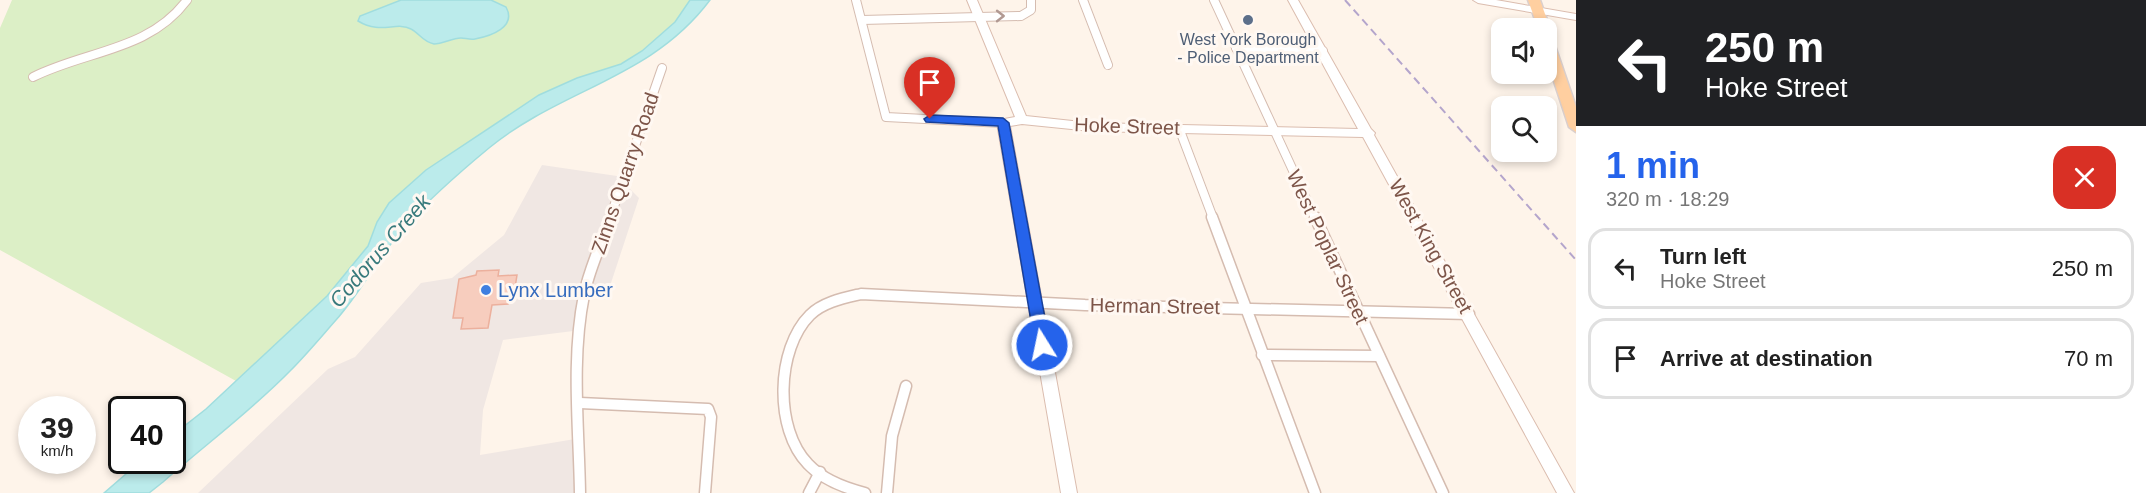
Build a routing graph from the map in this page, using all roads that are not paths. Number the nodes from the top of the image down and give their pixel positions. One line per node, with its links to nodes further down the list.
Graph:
1 (187, 0): 18 (street)
2 (856, 0): 12 (street)
3 (972, 0): 10 (street)
4 (1031, 0): 10 (street, one-way to 4)
5 (1083, 0): 15 (street)
6 (1214, 0): 13 (street, West Poplar Street)
7 (1293, 0): 14 (street, West King Street)
8 (1478, 0): 9 (street)
9 (1536, 5): 11 (street)
10 (979, 16): 12 (street); 20 (street)
11 (1576, 17)
12 (862, 21): 21 (street, Hoke Street)
13 (1236, 48): 14 (street); 24 (street, West Poplar Street)
14 (1323, 51): 25 (street, West King Street)
15 (1108, 65)
16 (662, 68): 33 (street, Zinns Quarry Road)
17 (1557, 68): 19 (main road)
18 (33, 77)
19 (1573, 113): 22 (main road)
20 (1022, 120): 21 (street, Hoke Street); 23 (street, Hoke Street)
21 (1003, 123): 26 (street)
22 (1576, 127)
23 (1179, 128): 24 (street, Hoke Street); 27 (street)
24 (1275, 131): 25 (street, Hoke Street); 28 (street, West Poplar Street)
25 (1369, 133): 29 (street, West King Street)
26 (1035, 302): 27 (street, Herman Street); 34 (street, Herman Street); 40 (street)
27 (1244, 307): 28 (street, Herman Street); 30 (street)
28 (1358, 312): 29 (street, Herman Street); 31 (street, West Poplar Street)
29 (1469, 314): 43 (street, West King Street)
30 (1262, 355): 31 (street); 41 (street)
31 (1379, 356): 42 (street, West Poplar Street)
32 (906, 386): 39 (street)
33 (580, 404): 35 (street, Zinns Quarry Road); 36 (street)
34 (820, 472): 37 (street); 38 (street)
35 (580, 493)
36 (705, 493)
37 (809, 493)
38 (865, 493)
39 (887, 493)
40 (1069, 493)
41 (1315, 493)
42 (1443, 493)
43 (1566, 493)

